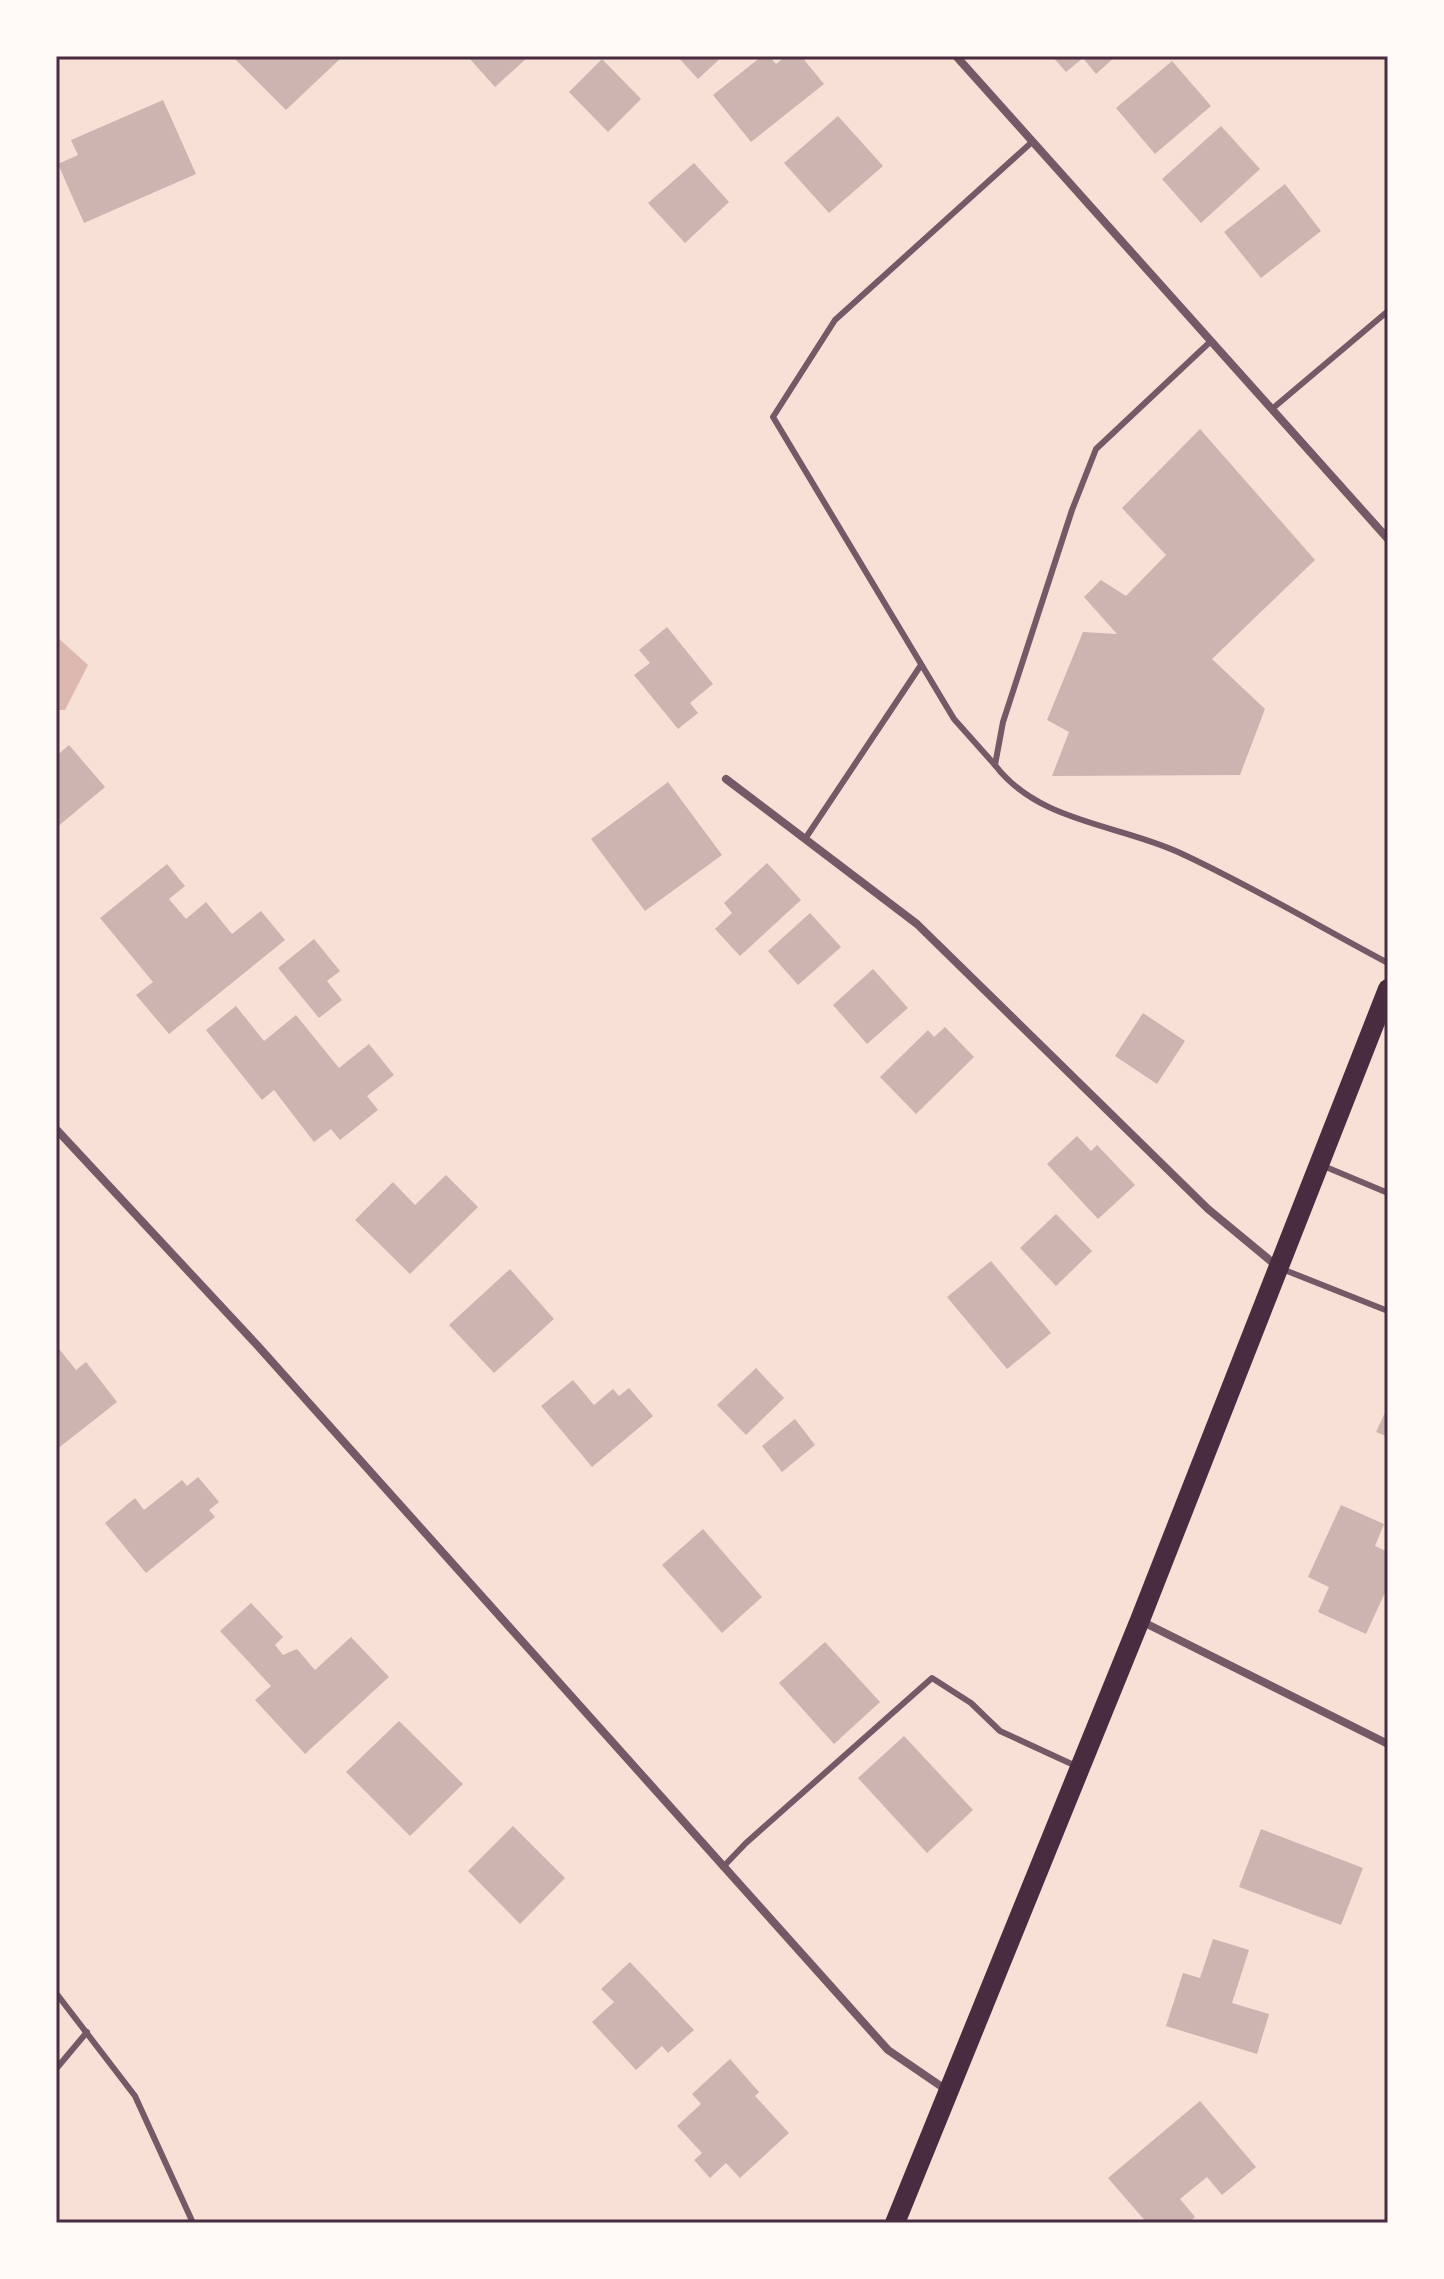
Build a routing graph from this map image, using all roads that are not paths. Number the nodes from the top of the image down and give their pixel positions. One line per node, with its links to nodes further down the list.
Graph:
1 (956, 56): 2 (street)
2 (1032, 142): 4 (street); 7 (lane)
3 (1388, 311): 5 (lane)
4 (1211, 341): 5 (street); 8 (lane)
5 (1272, 409): 6 (street)
6 (1388, 539)
7 (921, 665): 8 (lane); 10 (lane)
8 (995, 765): 11 (lane)
9 (726, 779): 10 (street)
10 (805, 839): 16 (street)
11 (1388, 963)
12 (1388, 989): 14 (main road)
13 (56, 1129): 21 (street)
14 (1320, 1164): 15 (lane); 16 (main road)
15 (1388, 1193)
16 (1279, 1268): 17 (lane); 18 (main road)
17 (1388, 1311)
18 (1140, 1620): 19 (street); 20 (main road)
19 (1388, 1744)
20 (1080, 1768): 21 (lane); 25 (main road)
21 (723, 1867): 25 (street)
22 (56, 1993): 23 (lane)
23 (87, 2032): 24 (lane); 26 (lane)
24 (56, 2069)
25 (948, 2092): 27 (main road)
26 (193, 2223)
27 (895, 2223)

